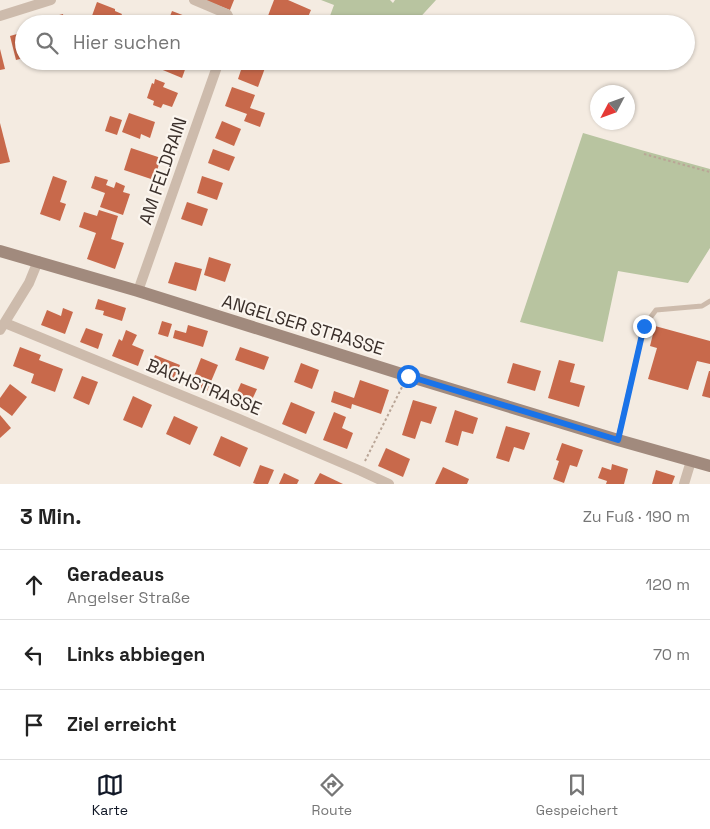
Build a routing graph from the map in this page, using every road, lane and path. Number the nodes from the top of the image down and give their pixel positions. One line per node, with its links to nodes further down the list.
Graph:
1 (50, 0): 4 (street)
2 (194, 0): 3 (street)
3 (228, 15)
4 (0, 16)
5 (216, 70): 10 (street, AM FELDRAIN)
6 (644, 154): 7 (path)
7 (710, 172)
8 (0, 251): 9 (main road, ANGELSER STRASSE)
9 (38, 261): 10 (main road, ANGELSER STRASSE); 12 (street)
10 (138, 291): 13 (main road, ANGELSER STRASSE)
11 (710, 301): 14 (lane)
12 (2, 326): 17 (street, BACHSTRASSE)
13 (408, 376): 14 (main road, ANGELSER STRASSE); 17 (path)
14 (618, 440): 15 (main road, ANGELSER STRASSE)
15 (691, 461): 16 (main road, ANGELSER STRASSE); 19 (street)
16 (710, 466)
17 (361, 471): 18 (street, BACHSTRASSE)
18 (389, 484)
19 (684, 484)

